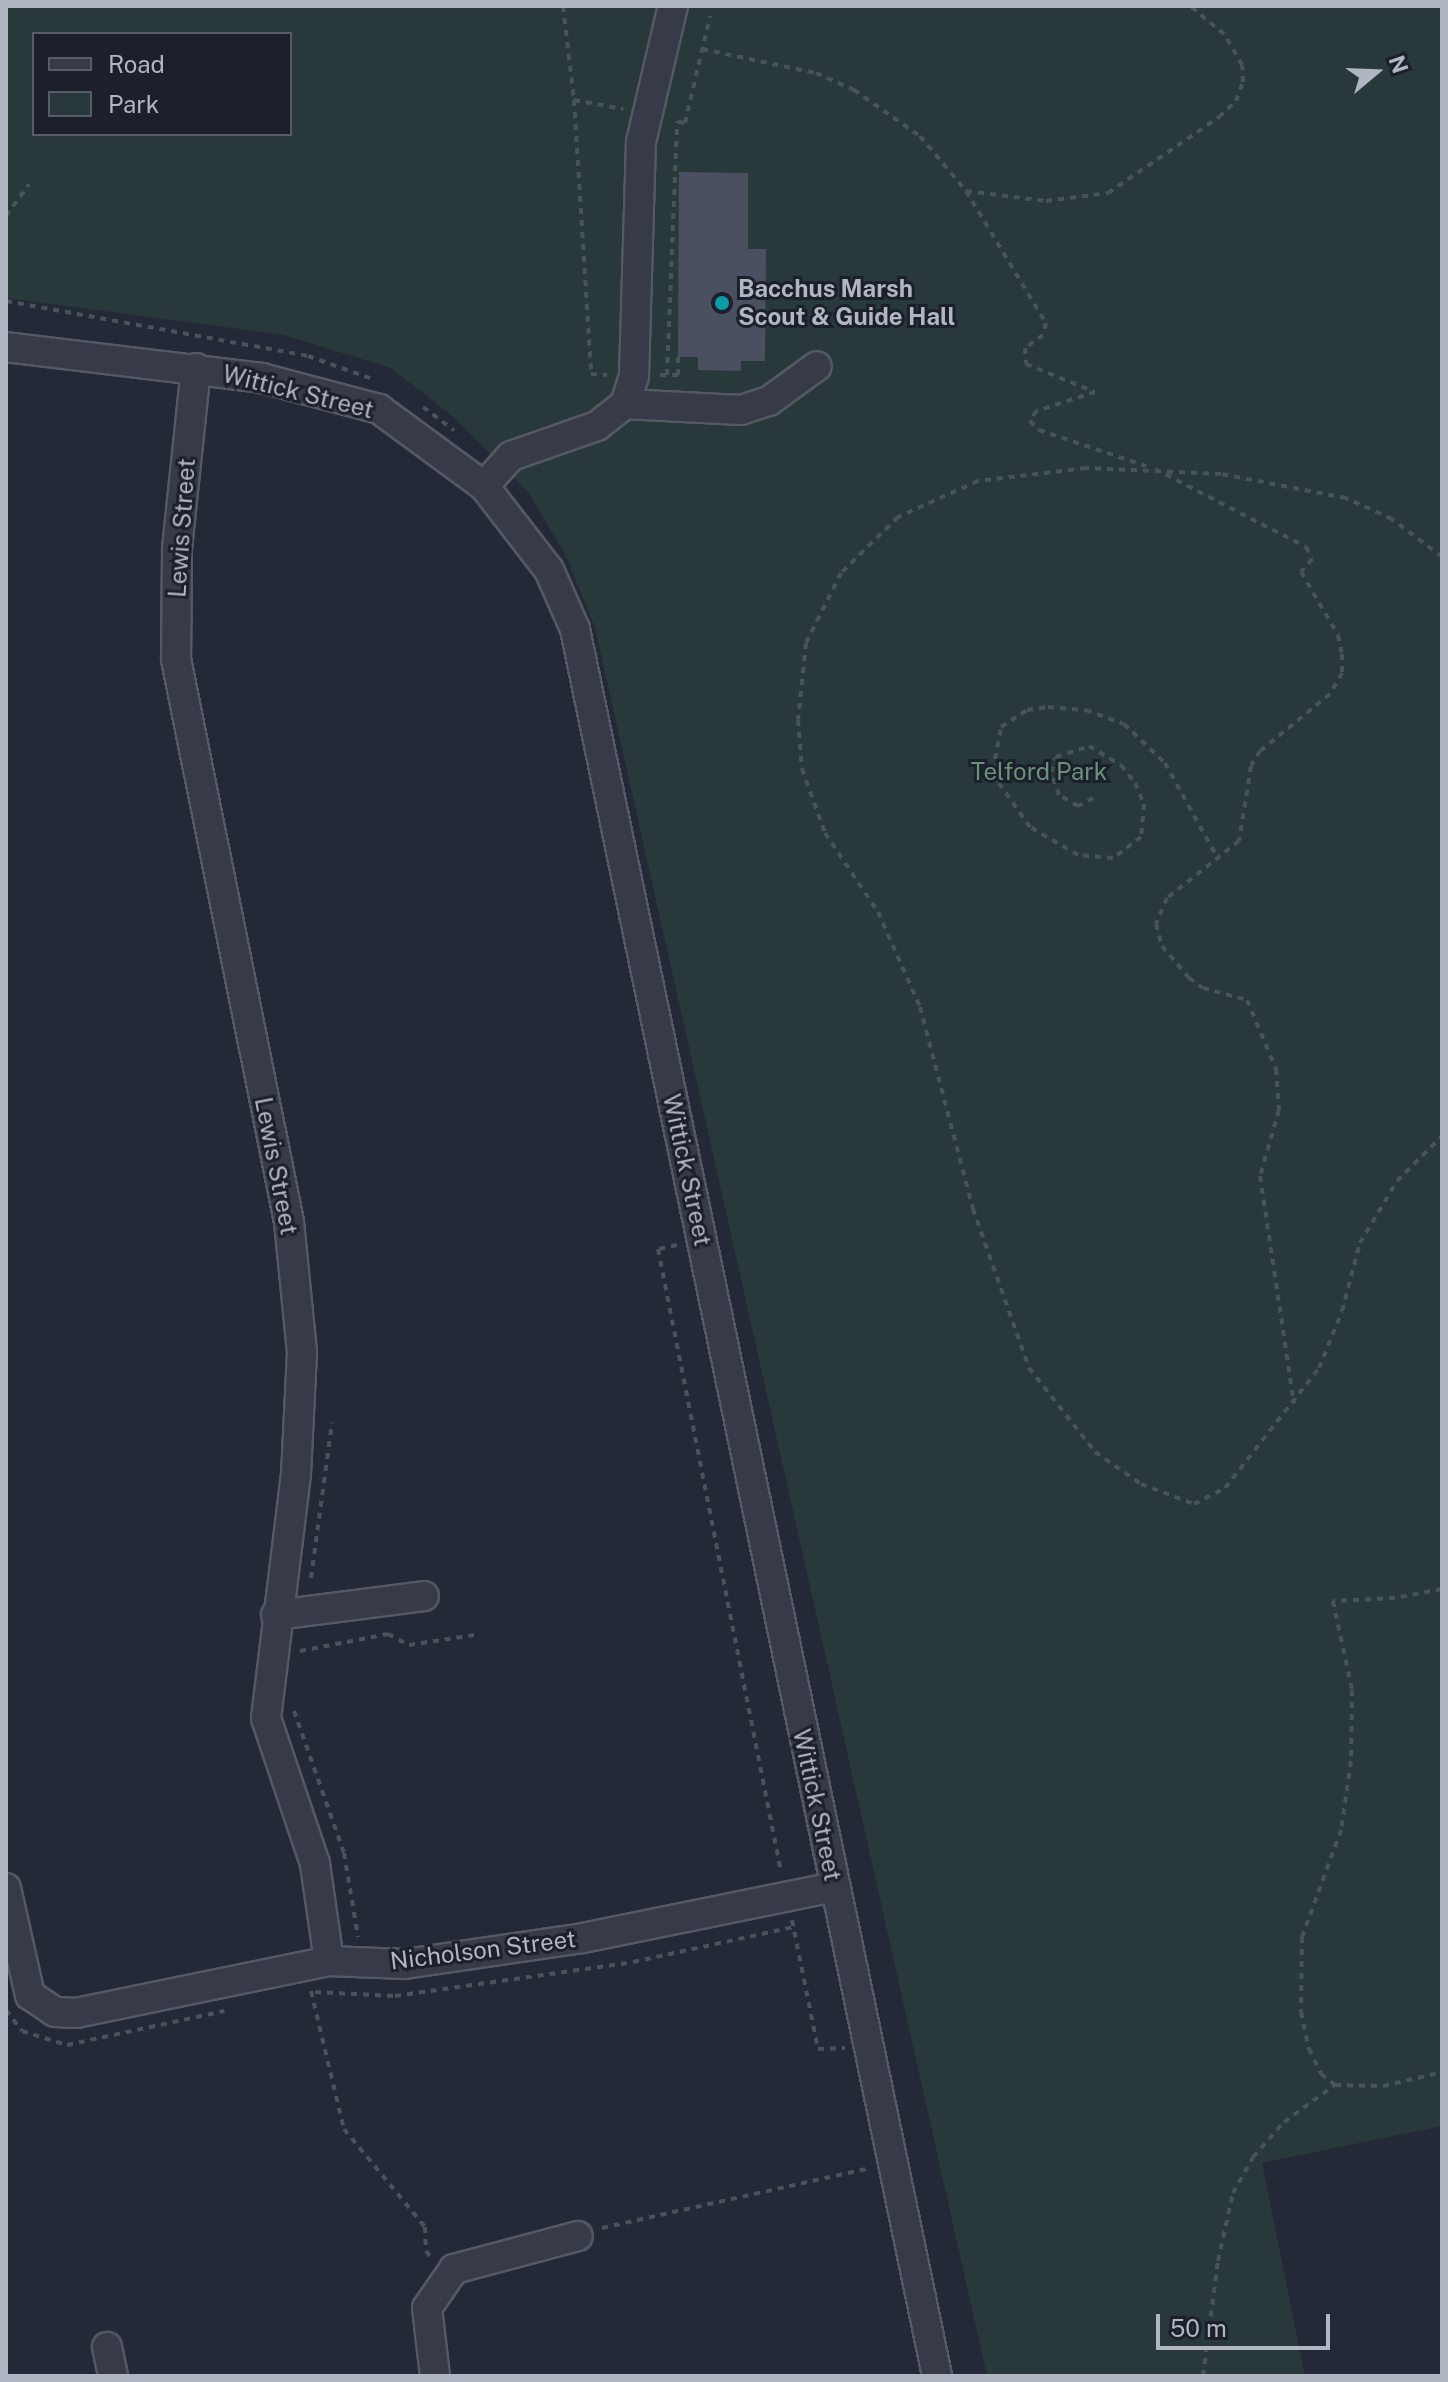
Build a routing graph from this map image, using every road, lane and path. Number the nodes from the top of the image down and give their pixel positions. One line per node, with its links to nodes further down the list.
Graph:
1 (563, 6): 16 (path)
2 (673, 6): 16 (street)
3 (1190, 6): 7 (path)
4 (702, 49): 7 (path)
5 (677, 121): 15 (path)
6 (29, 184): 9 (path)
7 (966, 191): 18 (path)
8 (6, 202): 9 (path)
9 (12, 208): 10 (path)
10 (6, 216)
11 (6, 347): 14 (street, Wittick Street)
12 (678, 357): 15 (path)
13 (817, 366): 17 (street)
14 (196, 368): 19 (street, Wittick Street); 30 (street, Lewis Street)
15 (667, 375): 16 (path)
16 (634, 376): 17 (street)
17 (625, 404): 19 (street)
18 (1151, 467): 20 (path); 22 (path); 25 (path)
19 (484, 486): 24 (street, Wittick Street)
20 (1442, 557)
21 (1093, 798): 22 (path)
22 (1218, 859): 25 (path)
23 (1442, 1136): 25 (path)
24 (701, 1240): 35 (street, Wittick Street); 37 (path)
25 (1295, 1406)
26 (332, 1422): 29 (path)
27 (1442, 1589): 43 (path)
28 (424, 1596): 29 (street)
29 (309, 1611): 30 (street); 32 (path)
30 (276, 1615): 39 (street, Lewis Street)
31 (474, 1635): 32 (path)
32 (300, 1651): 33 (path)
33 (297, 1663)
34 (290, 1700): 38 (path)
35 (834, 1887): 37 (street, Nicholson Street); 41 (street, Wittick Street)
36 (6, 1888): 39 (street, Nicholson Street)
37 (787, 1896): 38 (street, Nicholson Street); 41 (path)
38 (363, 1962): 39 (street, Nicholson Street); 40 (path)
39 (317, 1963): 46 (path)
40 (366, 1995)
41 (868, 2047): 44 (street, Wittick Street)
42 (1442, 2072): 43 (path)
43 (1335, 2085): 51 (path)
44 (892, 2163): 45 (path); 50 (street, Wittick Street)
45 (578, 2236): 46 (street)
46 (448, 2278): 49 (street)
47 (107, 2347): 48 (street)
48 (113, 2376)
49 (435, 2376)
50 (937, 2376)
51 (1203, 2376)

